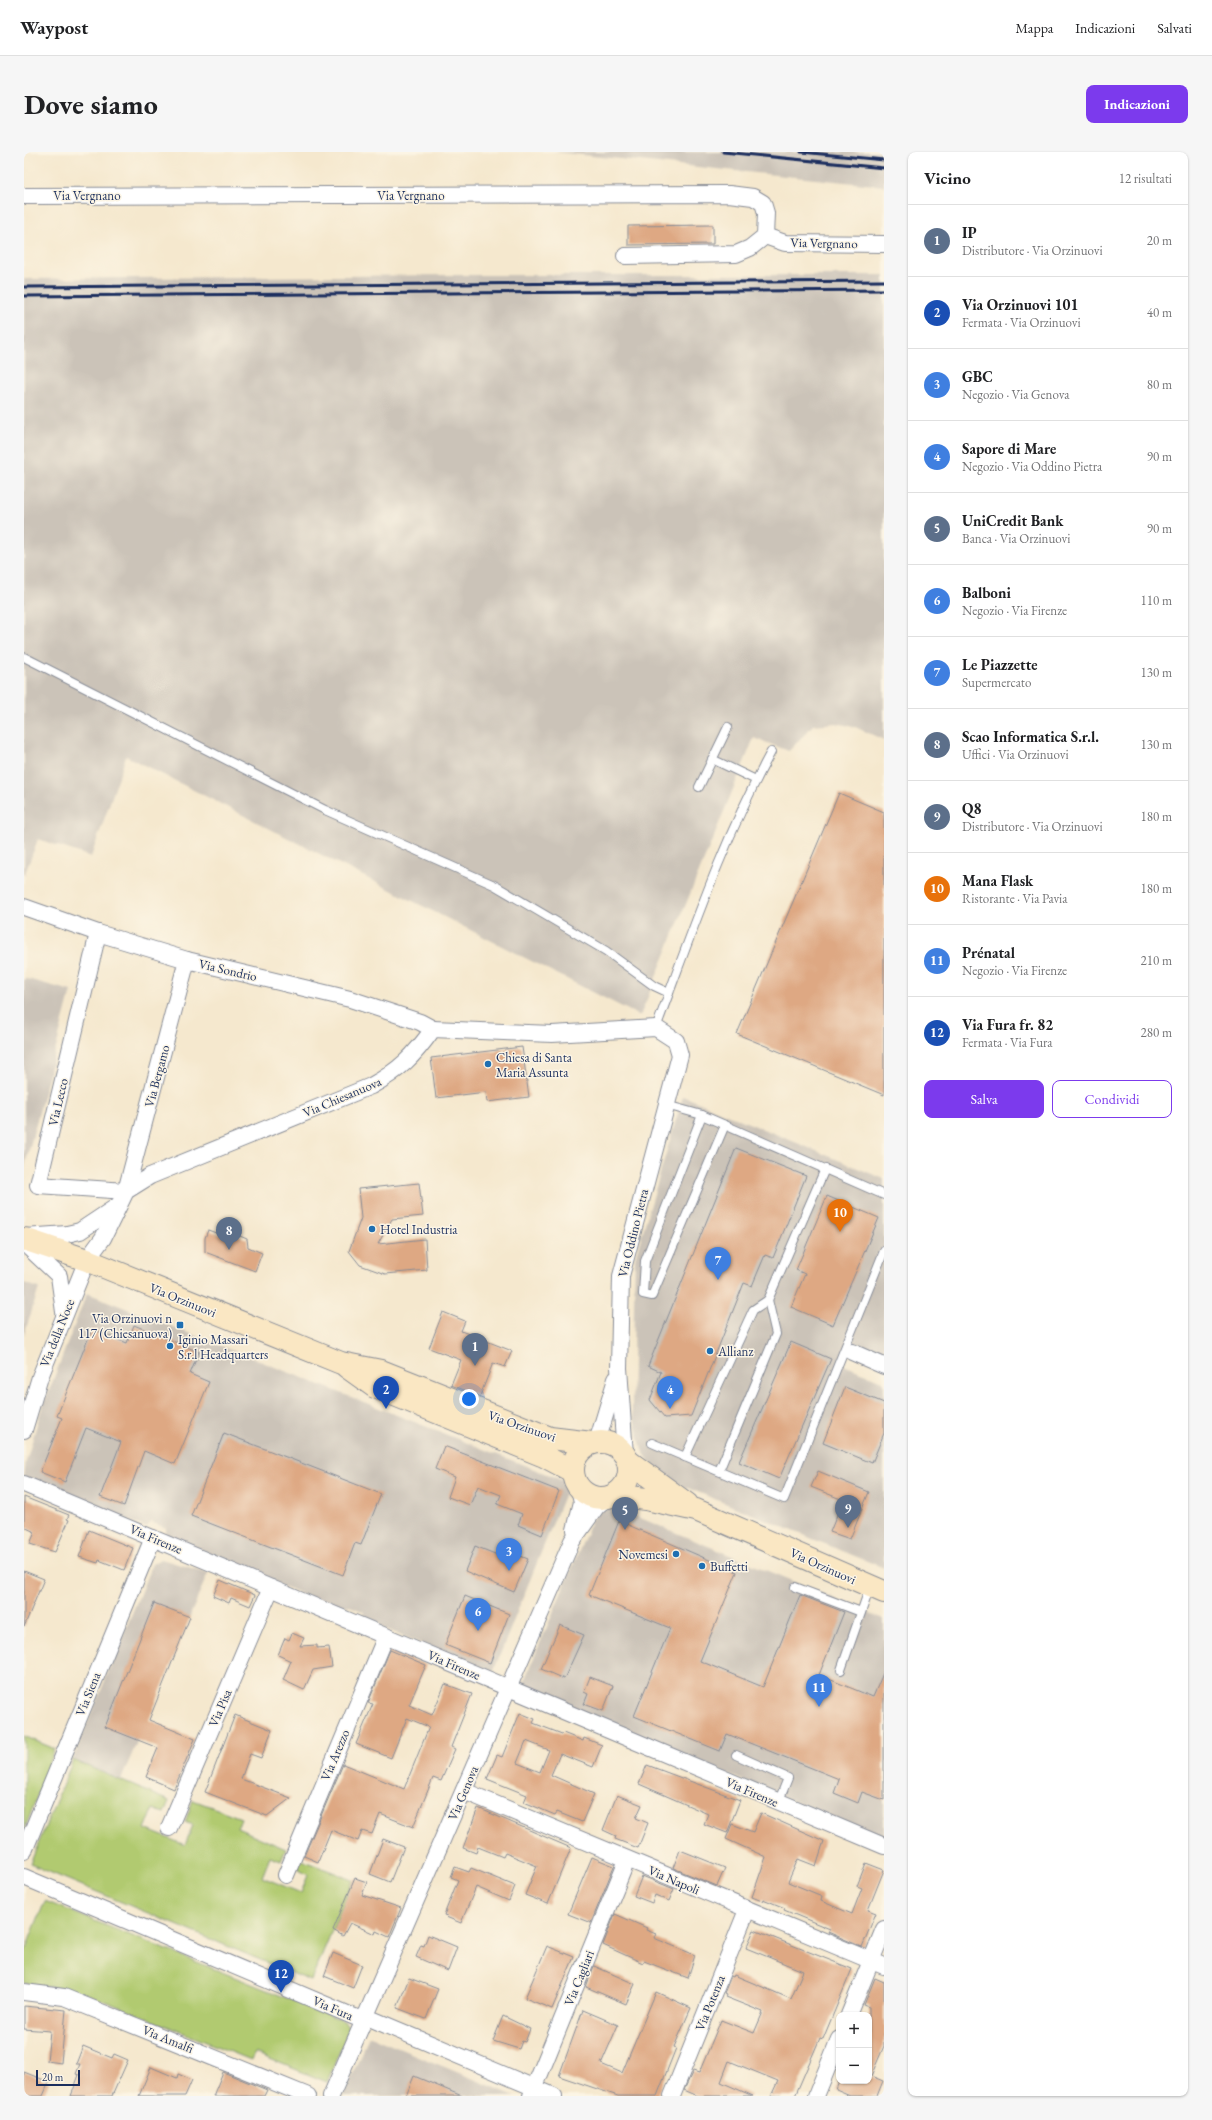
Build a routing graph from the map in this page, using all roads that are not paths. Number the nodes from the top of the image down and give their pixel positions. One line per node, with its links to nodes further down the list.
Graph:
1 (24, 196): 2 (street, Via Vergnano)
2 (766, 236): 3 (street, Via Vergnano); 4 (street)
3 (884, 244)
4 (625, 256)
5 (24, 658): 14 (lane)
6 (728, 726): 8 (lane)
7 (772, 752): 9 (lane)
8 (712, 759): 9 (lane); 10 (lane)
9 (756, 780): 14 (lane)
10 (698, 787)
11 (24, 907): 12 (street, Via Sondrio)
12 (98, 933): 13 (street, Via Sondrio); 22 (street, Via Lecco)
13 (187, 960): 16 (street, Via Sondrio); 22 (street, Via Bergamo)
14 (669, 993): 15 (lane)
15 (656, 1028): 16 (street); 17 (street, Via Oddino Pietra)
16 (433, 1029): 22 (street, Via Chiesanuova)
17 (666, 1106): 18 (lane); 32 (street, Via Oddino Pietra)
18 (702, 1115): 19 (lane); 19 (lane)
19 (725, 1125): 20 (lane)
20 (825, 1169): 21 (lane); 27 (lane)
21 (884, 1195)
22 (122, 1198): 23 (street, Via Chiesanuova); 26 (street)
23 (24, 1238): 26 (main road, Via Orzinuovi)
24 (24, 1242): 28 (street)
25 (884, 1251): 38 (lane)
26 (87, 1260): 28 (street, Via della Noce); 30 (main road, Via Orzinuovi)
27 (768, 1300): 36 (lane); 38 (lane)
28 (64, 1314): 33 (street, Via della Noce)
29 (852, 1352): 31 (street)
30 (341, 1363): 34 (main road, Via Orzinuovi); 39 (main road, Via Orzinuovi)
31 (884, 1366)
32 (619, 1368): 34 (street); 37 (street, Via Oddino Pietra)
33 (24, 1430)
34 (594, 1442): 37 (main road, Via Orzinuovi); 39 (main road)
35 (652, 1443): 36 (lane)
36 (685, 1457): 38 (lane)
37 (627, 1458): 41 (main road); 42 (main road, Via Orzinuovi)
38 (719, 1471)
39 (576, 1479): 41 (main road, Via Orzinuovi); 44 (street)
40 (24, 1484): 43 (street, Via Firenze)
41 (610, 1497): 42 (main road, Via Orzinuovi); 44 (street, Via Genova)
42 (696, 1510): 47 (main road, Via Orzinuovi)
43 (153, 1538): 46 (street, Via Firenze); 57 (street, Via Siena)
44 (572, 1542): 51 (street, Via Genova)
45 (795, 1587): 48 (lane)
46 (271, 1588): 49 (street, Via Firenze); 55 (street, Via Pisa)
47 (877, 1589): 48 (lane)
48 (862, 1612): 50 (lane)
49 (386, 1636): 51 (street, Via Firenze); 59 (street, Via Arezzo)
50 (841, 1670)
51 (508, 1687): 53 (street, Via Genova); 54 (street, Via Firenze)
52 (736, 1755): 54 (lane)
53 (464, 1791): 58 (street, Via Napoli); 66 (street, Via Genova)
54 (778, 1803): 56 (street, Via Firenze)
55 (169, 1828)
56 (884, 1846)
57 (24, 1851)
58 (627, 1860): 61 (street, Via Napoli); 68 (street, Via Cagliari)
59 (286, 1875)
60 (24, 1877): 66 (street, Via Fura)
61 (747, 1910): 63 (street, Via Napoli); 72 (street, Via Potenza)
62 (884, 1929): 63 (street)
63 (877, 1963): 65 (street)
64 (24, 1992): 69 (street, Via Amalfi)
65 (851, 2012)
66 (367, 2017): 68 (street, Via Fura); 70 (street, Via Genova)
67 (836, 2046): 73 (street)
68 (533, 2092): 71 (street, Via Fura)
69 (308, 2096)
70 (331, 2096)
71 (554, 2096)
72 (672, 2096)
73 (816, 2096)

